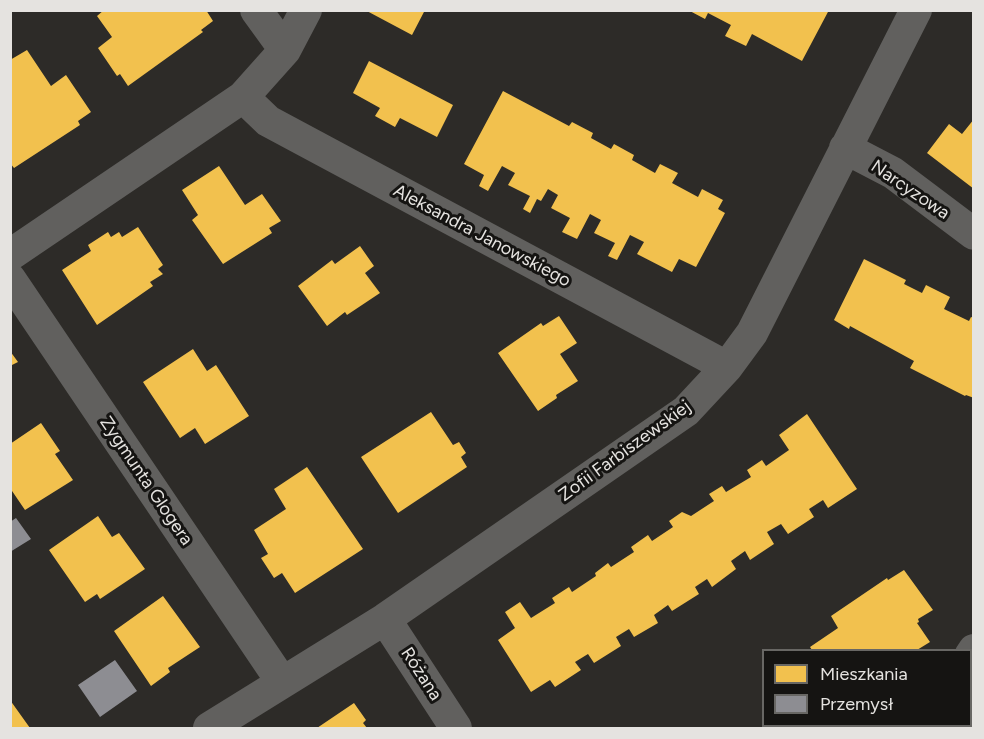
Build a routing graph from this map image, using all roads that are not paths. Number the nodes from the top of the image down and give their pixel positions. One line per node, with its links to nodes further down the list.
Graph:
1 (256, 10): 4 (street)
2 (306, 10): 4 (street)
3 (916, 10): 6 (street, Zofii Farbiszewskiej)
4 (285, 50): 5 (street)
5 (243, 97): 8 (street); 10 (street, Aleksandra Janowskiego)
6 (845, 148): 7 (street, Narcyzowa); 10 (street, Zofii Farbiszewskiej)
7 (974, 234)
8 (10, 255)
9 (10, 279): 12 (street, Zygmunta Glogera)
10 (727, 367): 11 (street, Zofii Farbiszewskiej)
11 (385, 619): 12 (street, Zofii Farbiszewskiej); 14 (street, Różana)
12 (282, 682): 13 (street, Zofii Farbiszewskiej)
13 (209, 729)
14 (456, 729)

